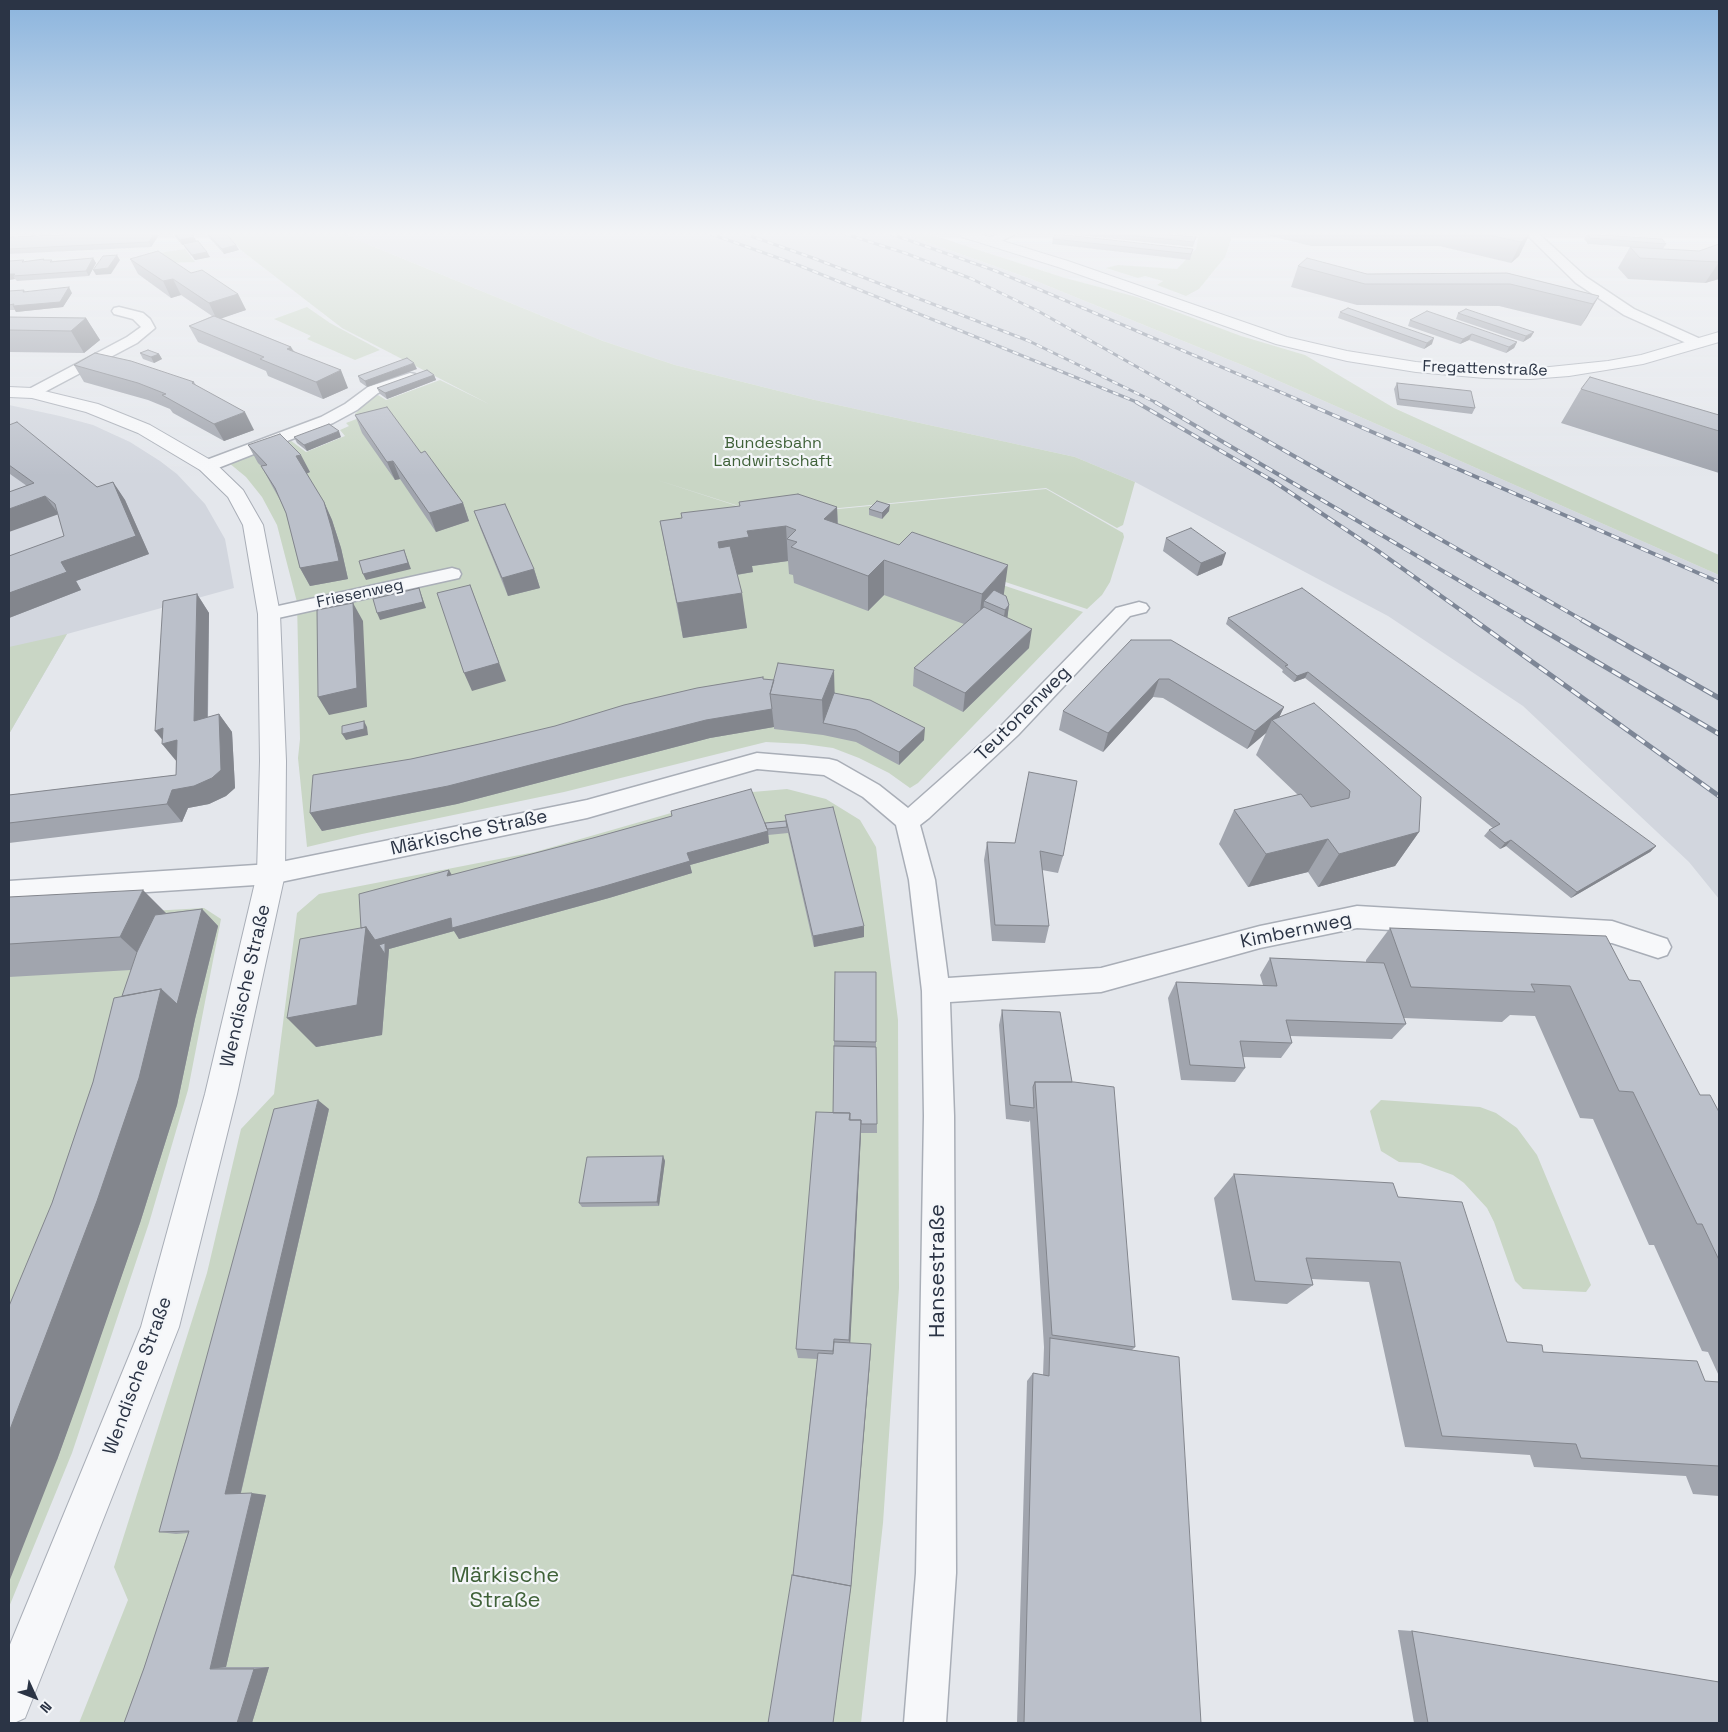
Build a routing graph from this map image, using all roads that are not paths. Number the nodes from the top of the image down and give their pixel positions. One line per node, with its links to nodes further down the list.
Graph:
1 (133, 315): 8 (street)
2 (1206, 315): 5 (street, Fregattenstraße)
3 (1635, 315): 5 (street)
4 (1719, 337): 5 (street, Fregattenstraße)
5 (1698, 343)
6 (421, 373): 9 (street)
7 (9, 392): 8 (street, Wendische Straße)
8 (32, 393): 9 (street, Wendische Straße)
9 (207, 466): 12 (street, Wendische Straße)
10 (452, 574): 12 (street, Friesenweg)
11 (1139, 608): 13 (street, Teutonenweg)
12 (269, 614): 14 (street, Wendische Straße)
13 (907, 821): 14 (street, Märkische Straße); 17 (street, Hansestraße)
14 (271, 874): 15 (street, Märkische Straße); 18 (street, Wendische Straße)
15 (9, 891)
16 (1658, 946): 17 (street, Kimbernweg)
17 (936, 991): 19 (street, Hansestraße)
18 (9, 1702)
19 (925, 1723)

